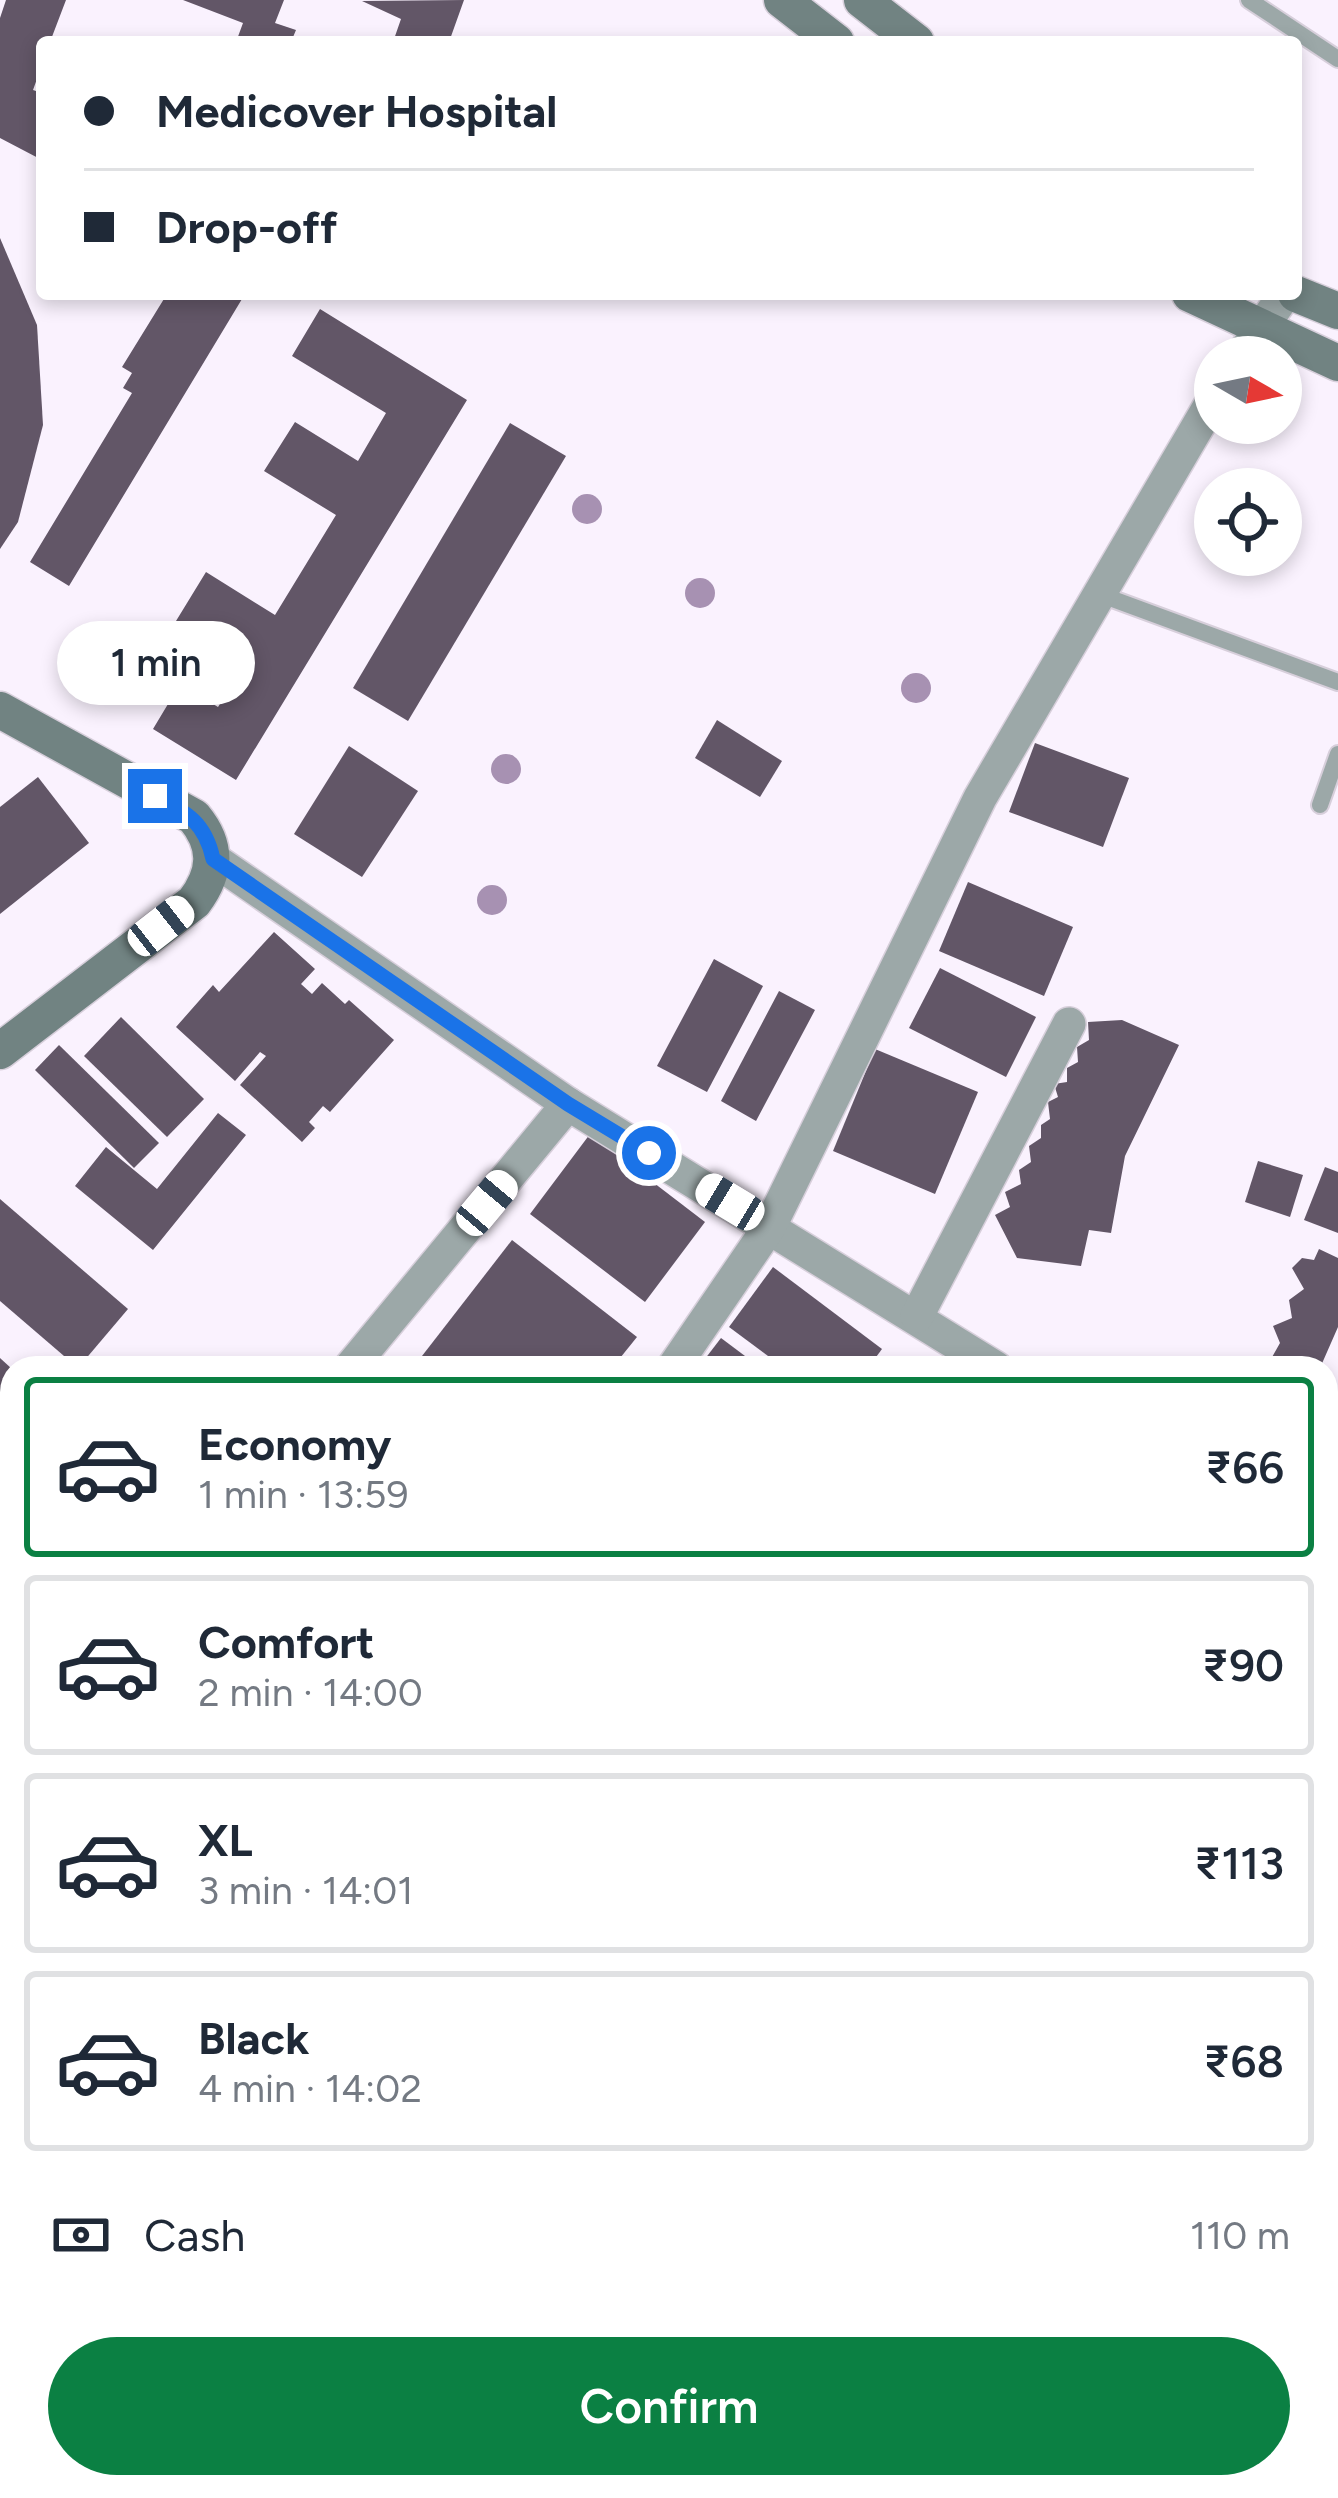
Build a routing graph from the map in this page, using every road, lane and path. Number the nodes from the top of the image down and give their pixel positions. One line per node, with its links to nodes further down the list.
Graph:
1 (782, 0): 4 (street)
2 (862, 0): 5 (street)
3 (1249, 0): 6 (lane)
4 (828, 36)
5 (908, 36)
6 (1338, 59)
7 (1302, 296): 10 (street)
8 (1197, 300): 11 (street)
9 (1281, 300): 12 (street)
10 (1338, 311)
11 (1240, 336)
12 (1256, 336)
13 (1302, 355): 14 (street)
14 (1338, 362)
15 (1194, 433): 16 (street)
16 (1098, 594): 17 (lane); 25 (street)
17 (1338, 682)
18 (0, 710): 21 (street)
19 (1338, 754): 20 (lane)
20 (1320, 805)
21 (213, 859): 23 (street); 24 (street)
22 (1069, 1024): 26 (street)
23 (0, 1051)
24 (568, 1104): 25 (street); 27 (street)
25 (770, 1226): 26 (street); 28 (street)
26 (917, 1316): 29 (street)
27 (360, 1356)
28 (681, 1356)
29 (978, 1356)

